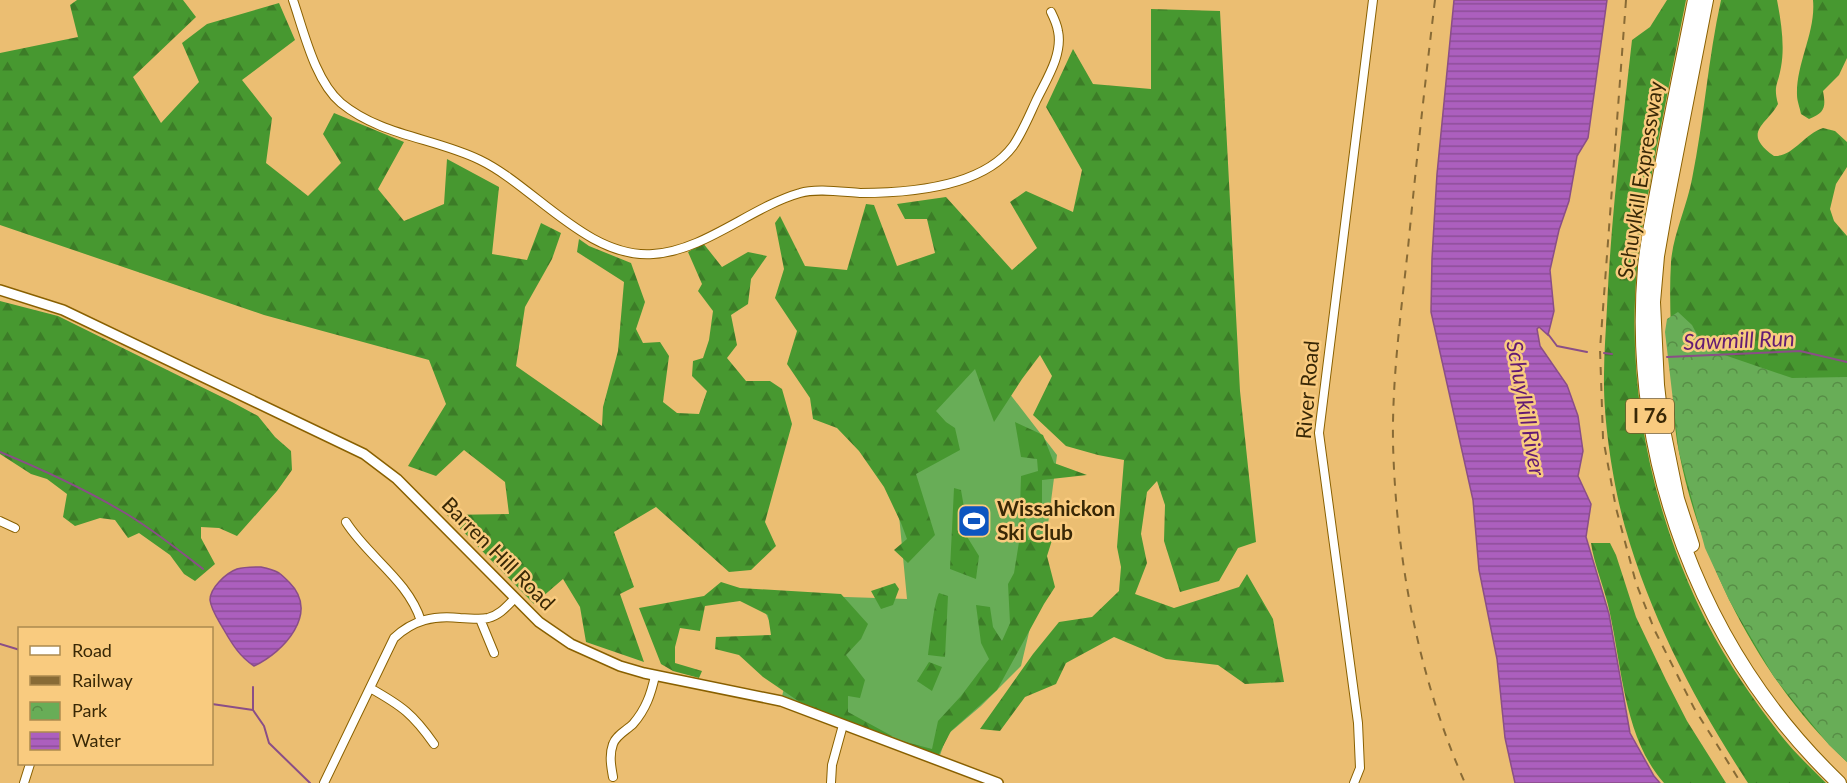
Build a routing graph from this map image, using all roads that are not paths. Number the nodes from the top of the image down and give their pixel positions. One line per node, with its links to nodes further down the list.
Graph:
1 (293, 0): 5 (street)
2 (1373, 0): 25 (street, River Road)
3 (1695, 0): 26 (highway, Schuylkill Expressway / I 76)
4 (1706, 0): 21 (highway, Schuylkill Expressway / I 76)
5 (1052, 12)
6 (0, 290): 10 (street, Barren Hill Road)
7 (0, 521): 9 (street)
8 (346, 522): 12 (street)
9 (15, 528)
10 (515, 598): 11 (street); 14 (street, Barren Hill Road)
11 (480, 619): 12 (street); 13 (street)
12 (420, 621): 15 (street)
13 (494, 653)
14 (655, 676): 16 (street, Barren Hill Road); 19 (street)
15 (370, 688): 17 (street); 20 (street)
16 (843, 725): 23 (street); 24 (street, Barren Hill Road)
17 (434, 744)
18 (30, 765): 22 (street)
19 (613, 777)
20 (325, 780)
21 (1847, 780)
22 (24, 783)
23 (831, 783)
24 (998, 783)
25 (1354, 783)
26 (1839, 783)

